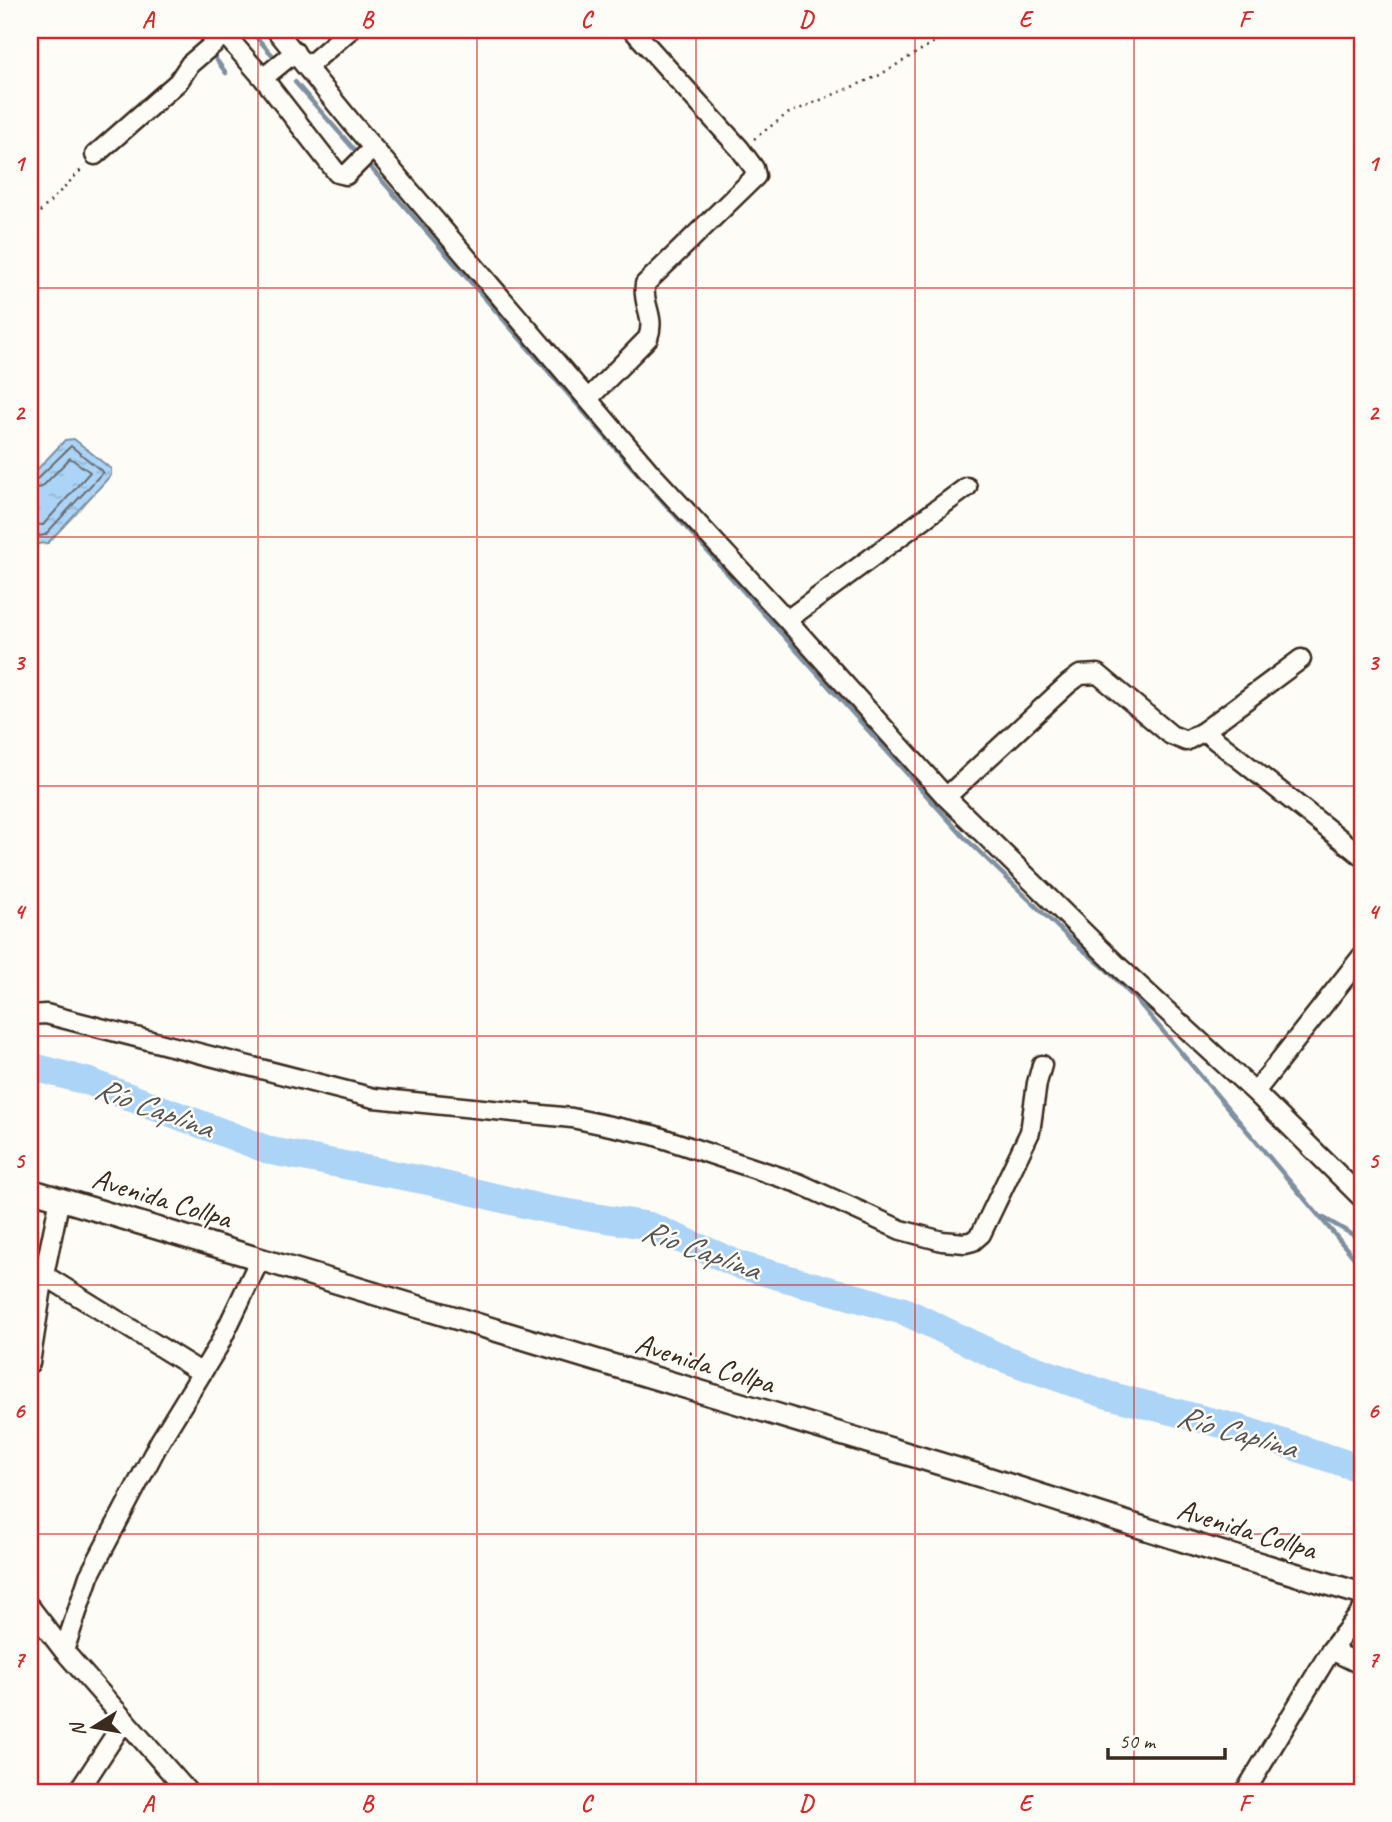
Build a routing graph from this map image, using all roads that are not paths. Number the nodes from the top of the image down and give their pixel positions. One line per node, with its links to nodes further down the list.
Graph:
1 (276, 30): 5 (street)
2 (349, 30): 6 (street)
3 (633, 30): 10 (street)
4 (221, 34): 7 (street); 8 (street)
5 (295, 52): 6 (street); 7 (street)
6 (307, 67): 9 (street)
7 (263, 78): 9 (street)
8 (96, 155)
9 (364, 158): 10 (street)
10 (588, 399): 12 (street)
11 (967, 486): 12 (street)
12 (787, 620): 15 (street)
13 (1301, 659): 14 (street)
14 (1204, 732): 15 (street); 16 (street)
15 (946, 797): 20 (street)
16 (1362, 856)
17 (1362, 956): 20 (street)
18 (30, 1015): 19 (street)
19 (1042, 1065)
20 (1255, 1092): 23 (street)
21 (30, 1190): 22 (main road, Avenida Collpa)
22 (60, 1198): 24 (main road, Avenida Collpa); 26 (street)
23 (1362, 1198)
24 (260, 1259): 28 (street); 29 (main road, Avenida Collpa)
25 (30, 1263): 26 (street)
26 (44, 1275): 27 (street); 28 (street)
27 (30, 1363)
28 (202, 1373): 33 (street)
29 (1362, 1594)
30 (30, 1607): 33 (street)
31 (1362, 1611): 32 (street)
32 (1331, 1650): 34 (street); 36 (street)
33 (64, 1651): 35 (street)
34 (1362, 1665)
35 (125, 1720): 37 (street); 38 (street)
36 (1250, 1790)
37 (78, 1792)
38 (188, 1792)

